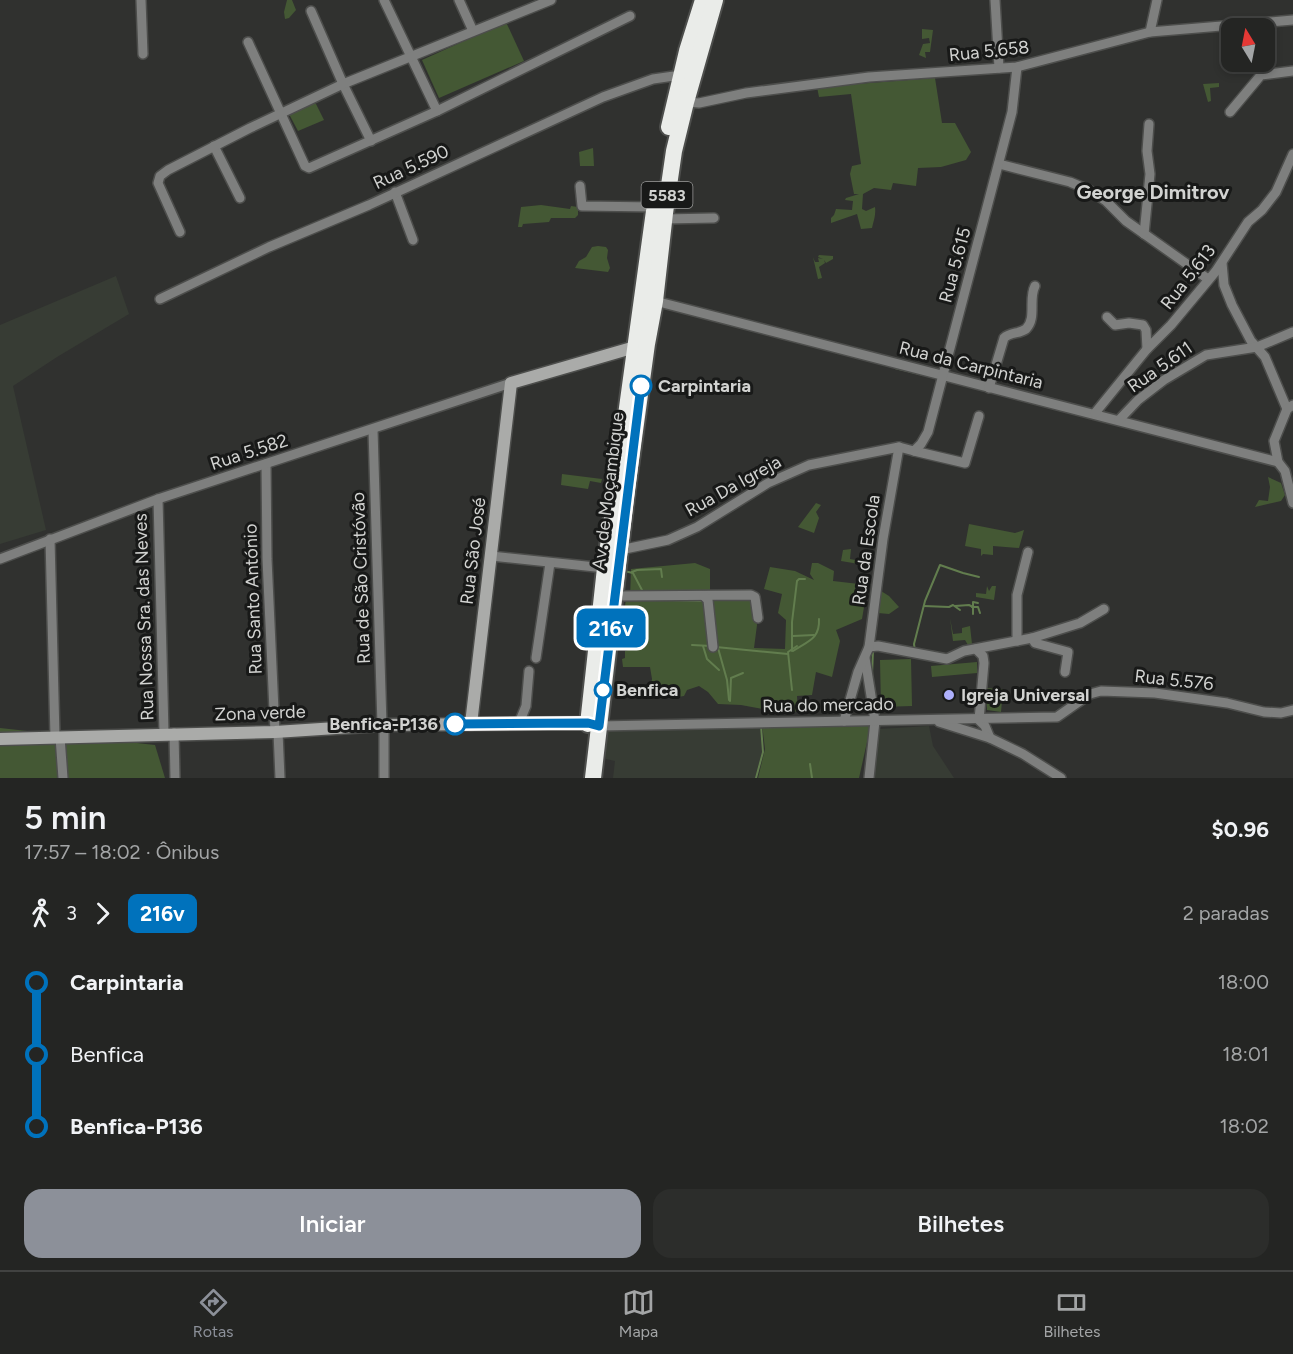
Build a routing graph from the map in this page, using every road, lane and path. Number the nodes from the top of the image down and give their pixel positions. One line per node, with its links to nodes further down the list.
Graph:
1 (141, 0): 17 (street)
2 (384, 0): 18 (street)
3 (459, 0): 14 (street)
4 (551, 0): 14 (street)
5 (702, 0): 23 (highway, Av. de Moçambique / 5583)
6 (715, 0): 26 (highway, Av. de Moçambique / 5583)
7 (995, 0): 20 (street)
8 (1157, 0): 15 (street)
9 (311, 11): 25 (street)
10 (630, 16): 27 (street)
11 (1293, 20): 12 (street, Rua 5.658)
12 (1275, 23)
13 (1221, 28): 15 (street, Rua 5.658)
14 (473, 31): 18 (street)
15 (1150, 32): 19 (street, Rua 5.658)
16 (248, 42): 29 (street)
17 (143, 54)
18 (412, 57): 25 (street); 27 (street)
19 (1017, 67): 20 (street, Rua 5.658); 34 (street, Rua 5.615)
20 (999, 68): 26 (street, Rua 5.658)
21 (1293, 70): 24 (street)
22 (1261, 72): 24 (street)
23 (681, 75): 36 (street, Rua 5.590); 38 (highway, Av. de Moçambique / 5583)
24 (1262, 75): 28 (street)
25 (343, 84): 29 (street); 31 (street)
26 (686, 102): 38 (highway, Av. de Moçambique / 5583)
27 (437, 111): 31 (street)
28 (1230, 112)
29 (280, 114): 31 (street); 32 (street)
30 (1149, 124): 41 (street)
31 (371, 141)
32 (214, 146): 37 (street); 40 (street)
33 (1293, 154): 43 (street, Rua 5.613)
34 (999, 164): 41 (street); 53 (street, Rua 5.615)
35 (580, 186): 38 (street)
36 (395, 192): 42 (street); 46 (street, Rua 5.590)
37 (240, 198)
38 (659, 213): 39 (street); 47 (highway, Av. de Moçambique / 5583); 50 (highway, Av. de Moçambique / 5583)
39 (714, 218)
40 (180, 232)
41 (1144, 234): 44 (street)
42 (413, 240)
43 (1222, 263): 44 (street, Rua 5.613); 51 (street)
44 (1208, 279): 52 (street, Rua 5.613)
45 (1035, 286): 55 (street)
46 (160, 299)
47 (655, 301): 50 (highway, Av. de Moçambique / 5583); 53 (street, Rua da Carpintaria)
48 (1107, 317): 52 (street)
49 (1293, 332): 51 (street, Rua 5.611)
50 (641, 345): 54 (street); 70 (highway, Av. de Moçambique / 5583); 75 (highway, Av. de Moçambique / 5583)
51 (1257, 347): 56 (street); 59 (street, Rua 5.611)
52 (1147, 349): 57 (street, Rua 5.613)
53 (942, 376): 55 (street, Rua da Carpintaria); 62 (street, Rua 5.615)
54 (511, 383): 60 (street, Rua 5.582); 72 (street, Rua São José)
55 (989, 388): 57 (street, Rua da Carpintaria)
56 (1290, 407): 63 (street)
57 (1095, 414): 59 (street, Rua da Carpintaria)
58 (979, 416): 62 (street)
59 (1119, 420): 63 (street, Rua da Carpintaria)
60 (373, 430): 64 (street, Rua 5.582); 98 (street, Rua de São Cristóvão)
61 (899, 447): 62 (street); 70 (street, Rua Da Igreja); 83 (street, Rua da Escola)
62 (914, 451)
63 (1278, 462): 65 (street)
64 (266, 464): 67 (street, Rua 5.582); 99 (street, Rua Santo António)
65 (1284, 471): 66 (street); 68 (street)
66 (1293, 480)
67 (158, 499): 69 (street, Rua 5.582); 100 (street, Rua Nossa Sra. das Neves)
68 (1293, 502)
69 (50, 539): 73 (street, Rua 5.582); 101 (street)
70 (620, 550): 76 (highway, Av. de Moçambique / 5583)
71 (1028, 552): 81 (street)
72 (491, 556): 74 (street); 96 (street, Rua São José)
73 (0, 559)
74 (550, 563): 75 (street); 85 (street)
75 (605, 568): 97 (highway, Av. de Moçambique / 5583)
76 (615, 596): 77 (street); 97 (highway, Av. de Moçambique / 5583)
77 (704, 596): 79 (street); 82 (street)
78 (1104, 609): 80 (street)
79 (758, 618)
80 (1032, 638): 81 (street); 88 (street)
81 (1017, 641): 84 (street)
82 (713, 647)
83 (869, 647): 84 (street); 86 (street, Rua da Escola)
84 (976, 649): 92 (street)
85 (536, 658)
86 (865, 658): 93 (street, Rua da Escola); 94 (street)
87 (529, 671): 95 (street)
88 (1065, 672)
89 (1293, 710): 90 (street, Rua 5.576)
90 (1057, 717): 92 (street, Rua do mercado)
91 (931, 720): 92 (street, Rua do mercado); 94 (street, Rua do mercado); 102 (street)
92 (979, 720): 102 (street)
93 (844, 721): 94 (street, Rua do mercado); 97 (street, Rua do mercado)
94 (875, 721): 111 (street)
95 (519, 723): 96 (street); 97 (street)
96 (471, 724): 98 (street, Zona verde)
97 (594, 724): 109 (highway, Av. de Moçambique / 5583); 110 (highway, Av. de Moçambique / 5583)
98 (383, 725): 99 (street, Zona verde); 108 (street, Rua de São Cristóvão)
99 (276, 732): 100 (street, Zona verde); 107 (street, Rua Santo António)
100 (169, 733): 101 (street, Zona verde); 106 (street, Rua Nossa Sra. das Neves)
101 (58, 737): 103 (street, Zona verde); 105 (street)
102 (990, 738): 104 (street)
103 (0, 739)
104 (1042, 766): 112 (street); 113 (street)
105 (63, 778)
106 (176, 778)
107 (280, 778)
108 (384, 778)
109 (582, 778)
110 (593, 778)
111 (869, 778)
112 (1044, 778)
113 (1061, 778)

